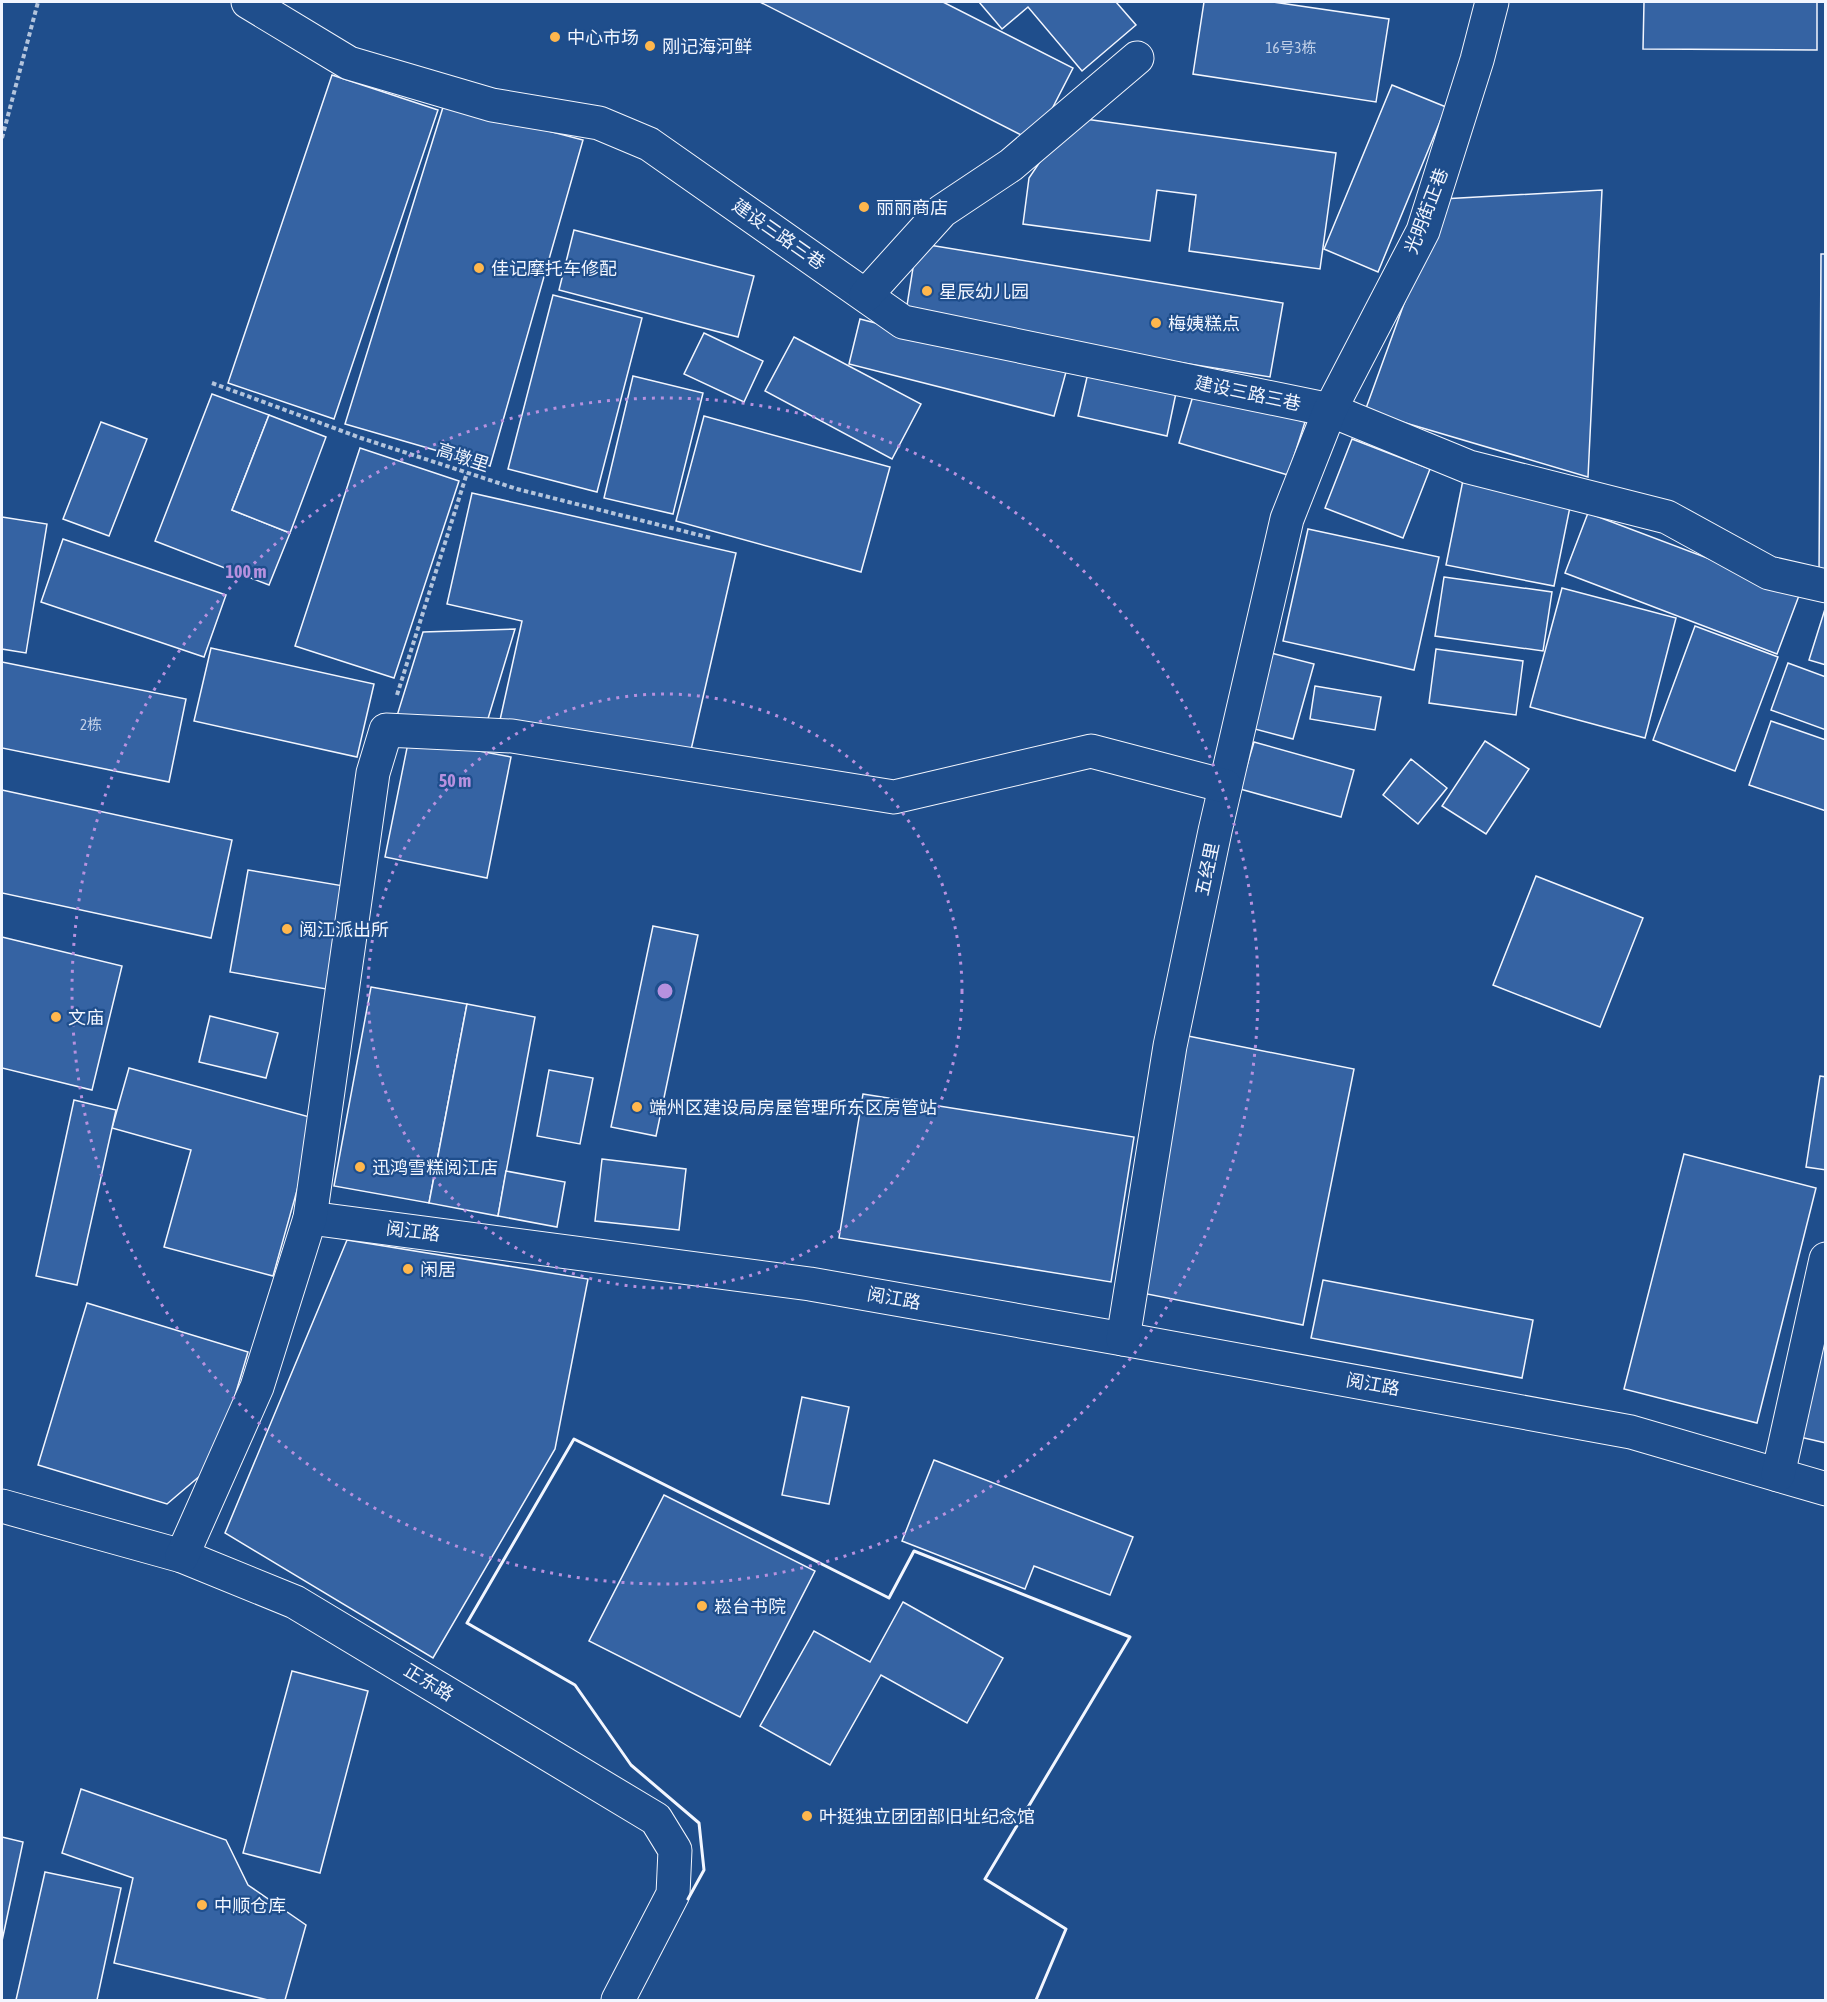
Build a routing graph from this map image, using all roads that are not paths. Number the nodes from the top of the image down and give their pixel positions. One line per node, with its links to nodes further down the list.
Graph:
1 (248, 2): 4 (street, 建设三路三巷)
2 (1492, 2): 5 (street, 光明街正巷)
3 (1137, 58): 4 (street)
4 (866, 295): 5 (street, 建设三路三巷)
5 (1330, 410): 6 (street, 建设三路三巷); 7 (street, 五经里)
6 (1826, 586)
7 (1225, 786): 8 (street); 10 (street, 五经里)
8 (310, 1218): 10 (street, 阅江路); 14 (street)
9 (1826, 1259): 11 (street)
10 (1124, 1339): 11 (street, 阅江路)
11 (1778, 1475): 12 (street, 阅江路)
12 (1826, 1489)
13 (2, 1506): 14 (street, 正东路)
14 (182, 1556): 15 (street, 正东路)
15 (618, 2001)

